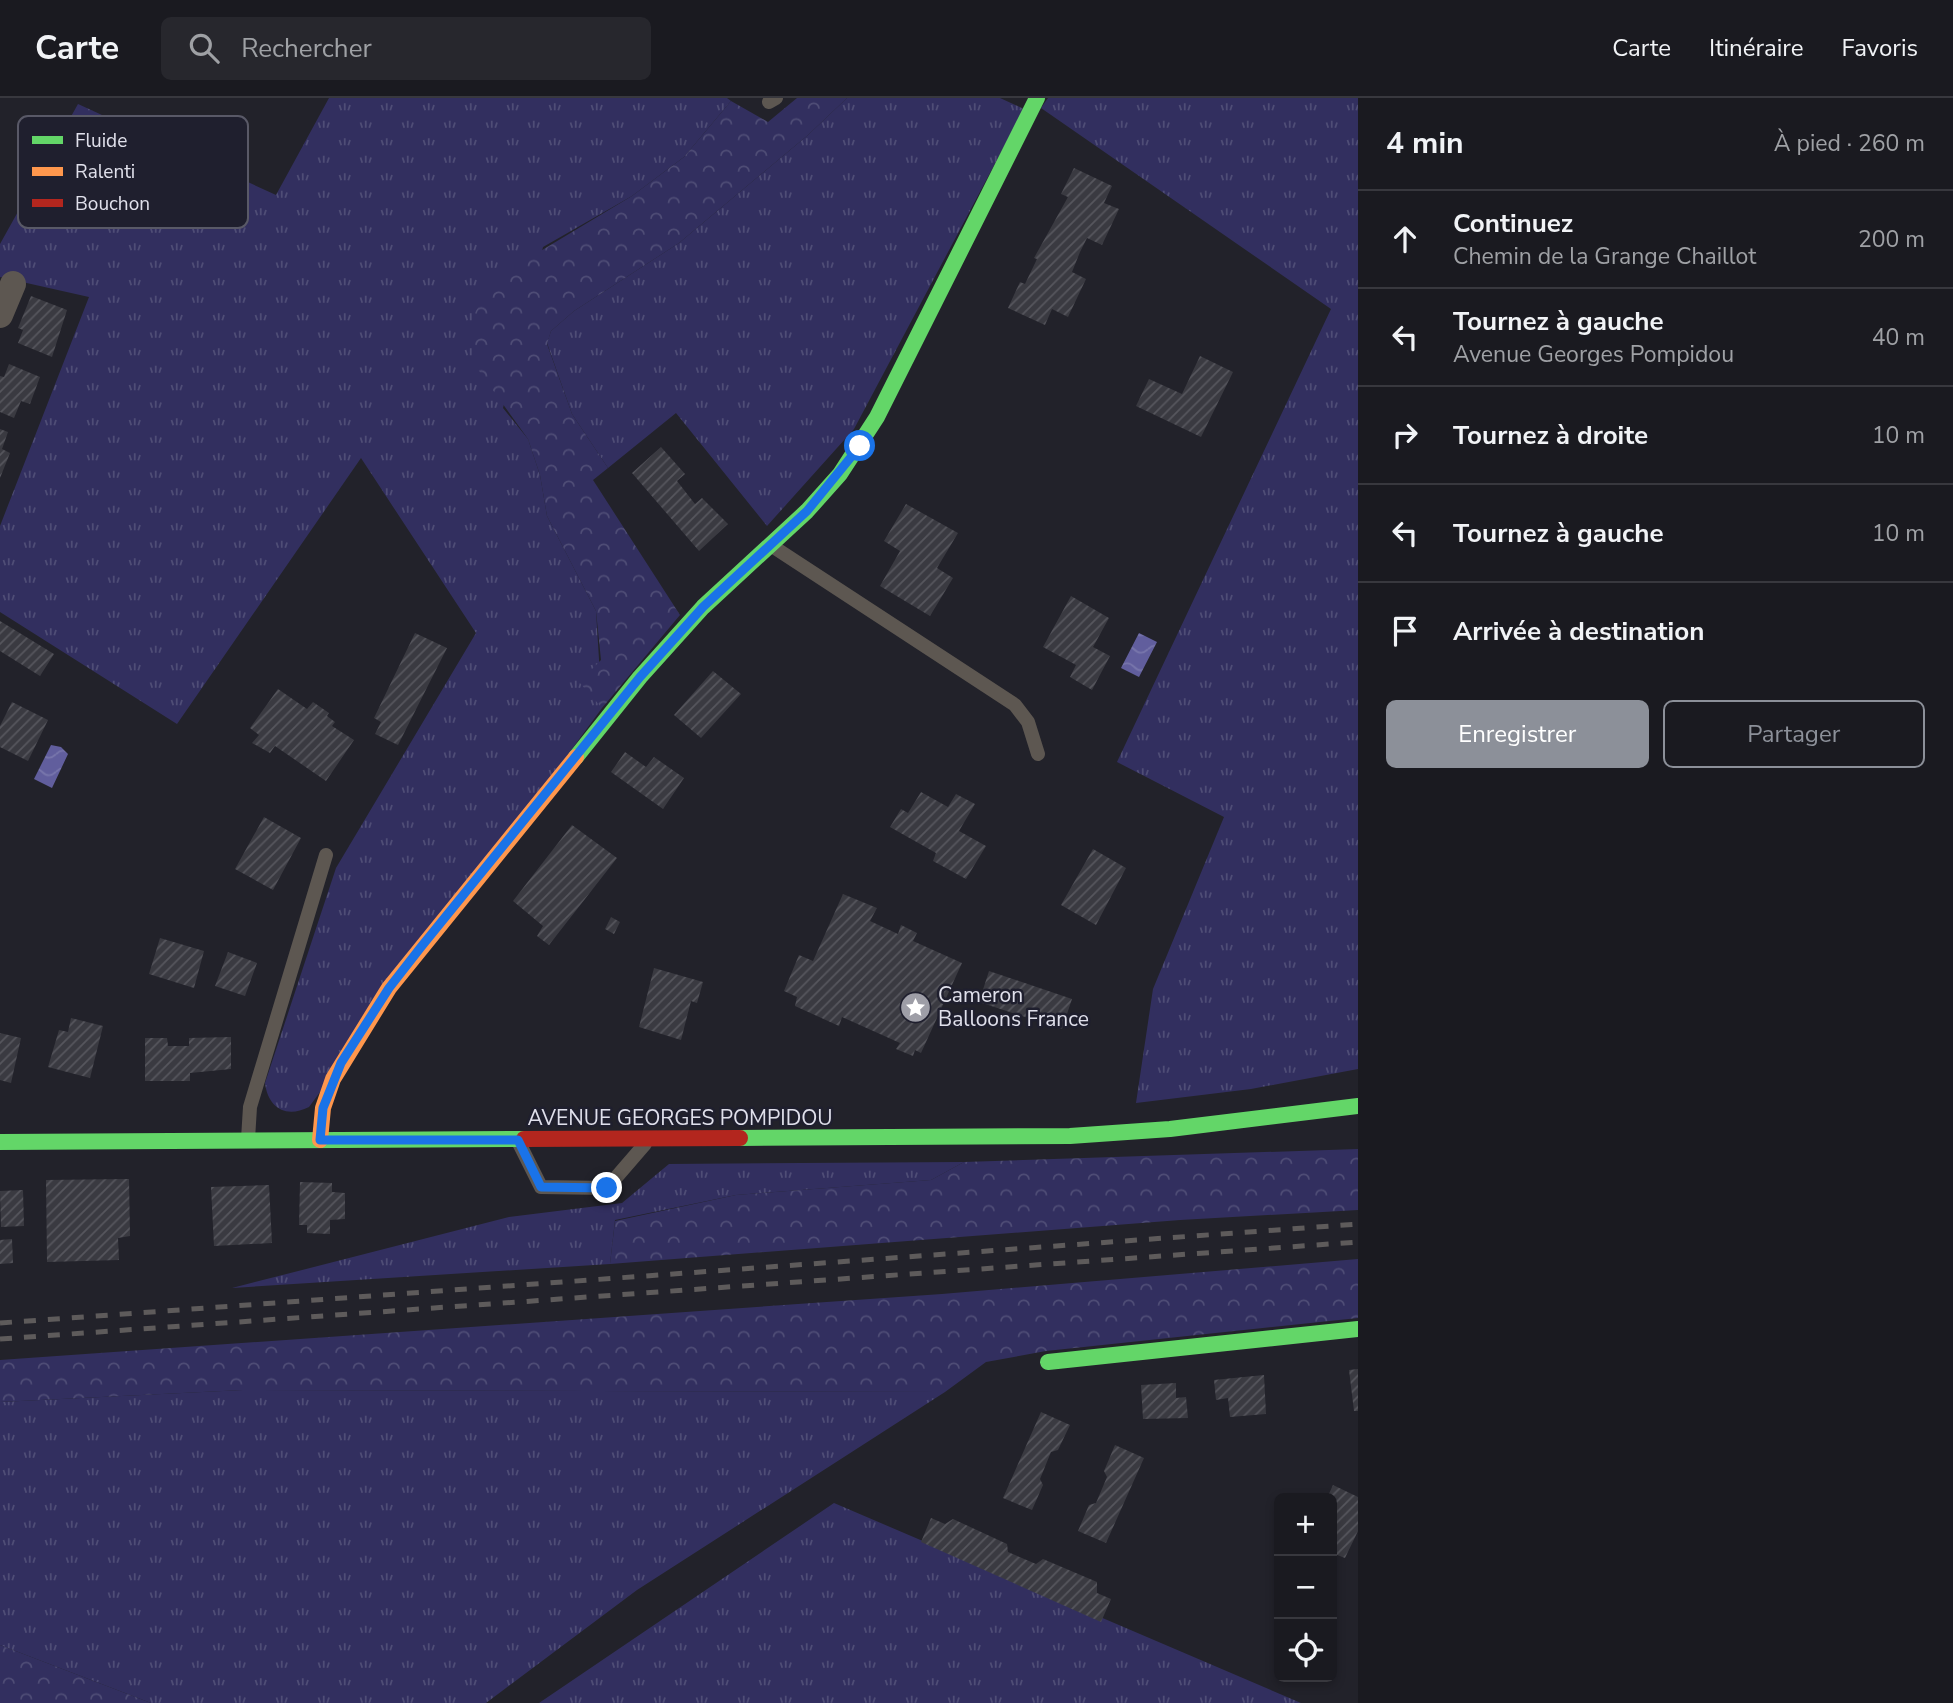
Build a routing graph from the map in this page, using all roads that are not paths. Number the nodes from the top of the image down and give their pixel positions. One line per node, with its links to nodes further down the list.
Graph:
1 (1037, 98): 4 (street)
2 (13, 284): 3 (street)
3 (0, 315)
4 (771, 546): 5 (lane); 10 (street)
5 (1038, 754)
6 (327, 855): 9 (lane)
7 (1358, 1106): 8 (street, AVENUE GEORGES POMPIDOU)
8 (649, 1139): 11 (street, AVENUE GEORGES POMPIDOU); 11 (lane)
9 (248, 1140): 10 (street, AVENUE GEORGES POMPIDOU); 12 (street, AVENUE GEORGES POMPIDOU)
10 (320, 1140): 11 (street, AVENUE GEORGES POMPIDOU)
11 (518, 1140)
12 (0, 1142)
13 (1358, 1329): 14 (street)
14 (1048, 1362)

